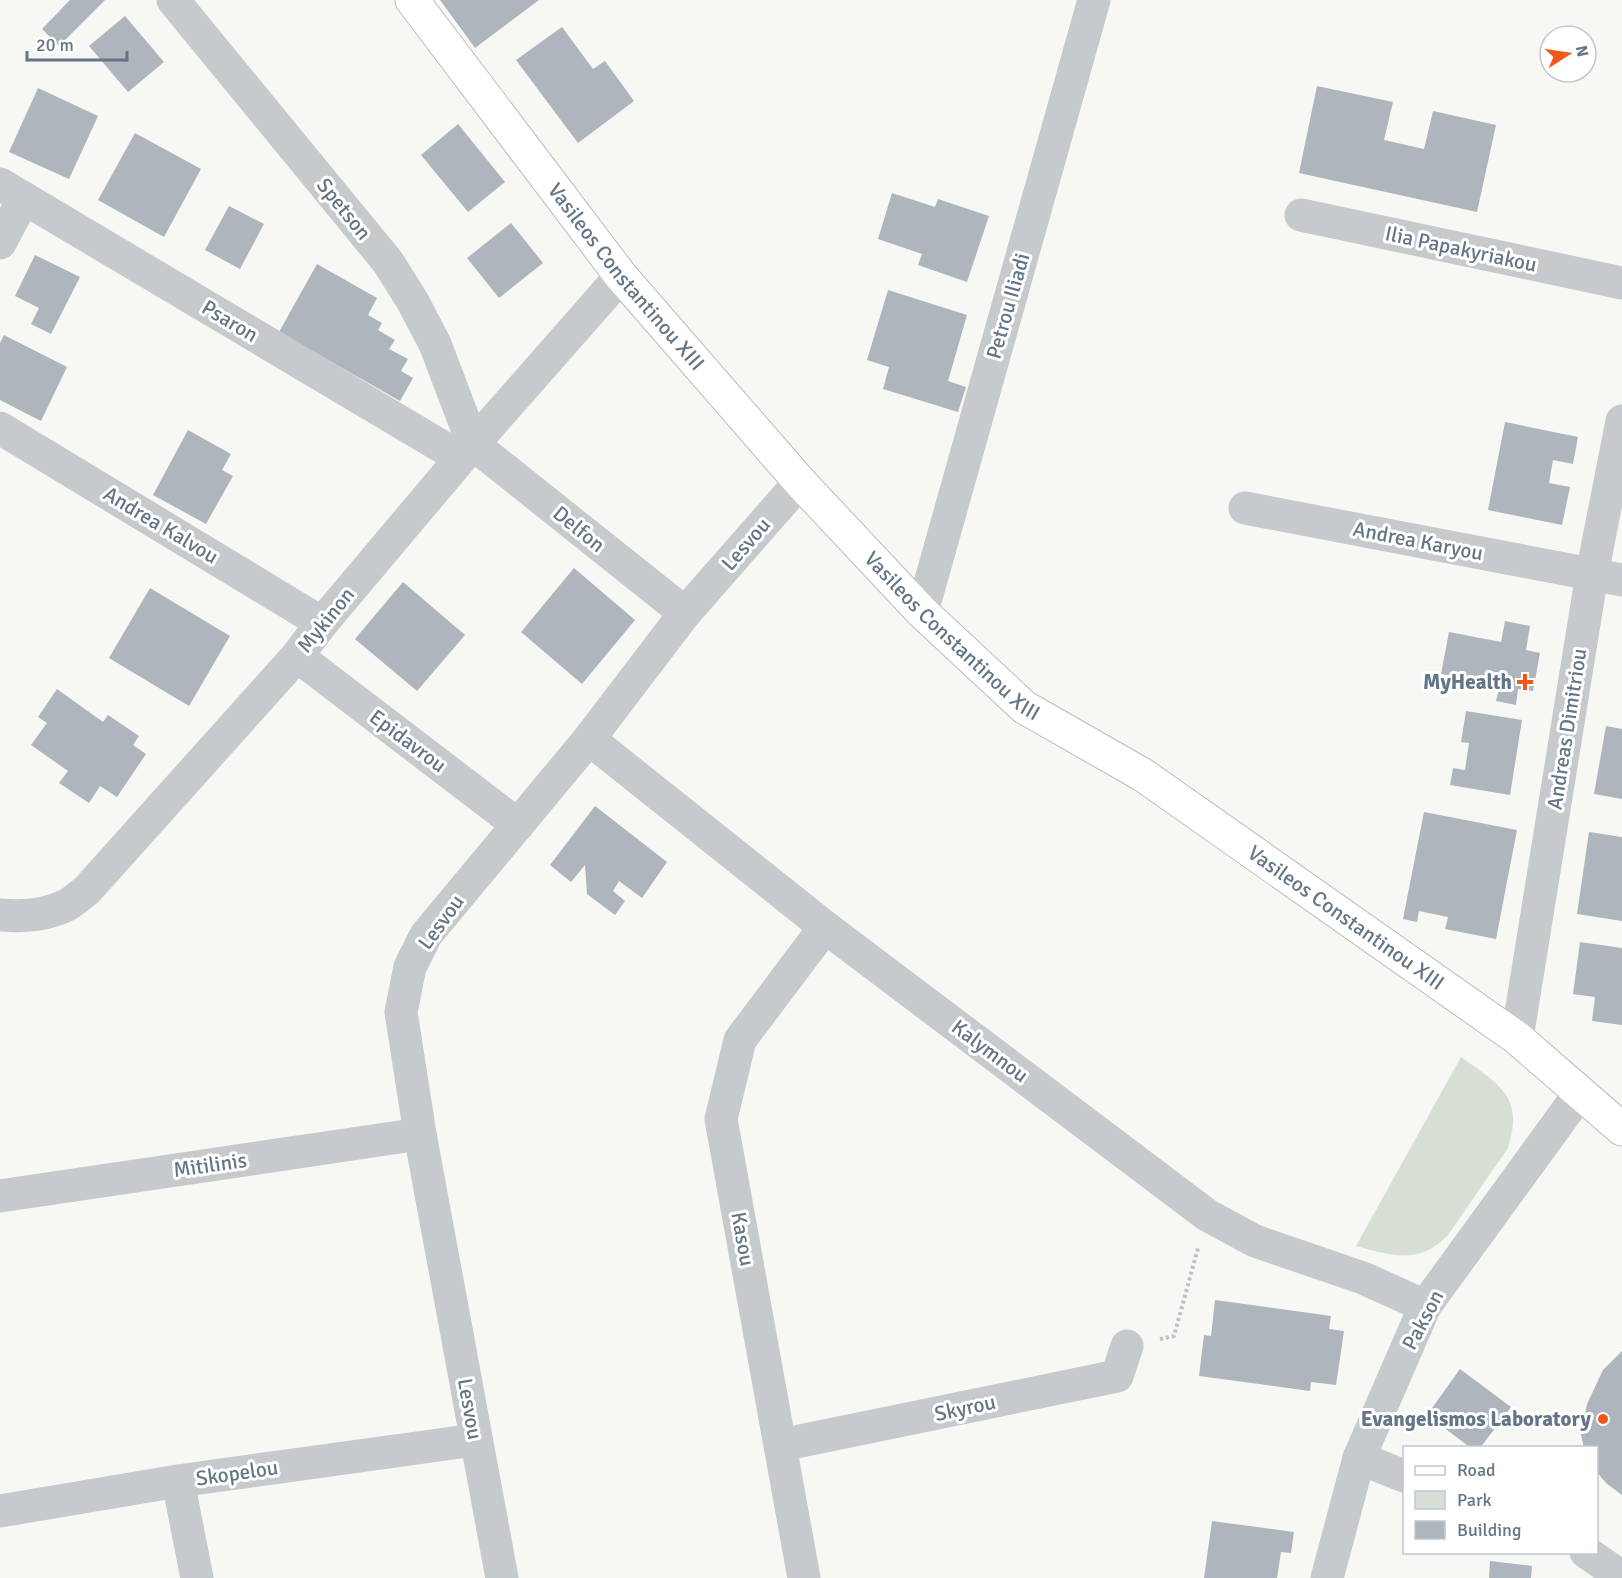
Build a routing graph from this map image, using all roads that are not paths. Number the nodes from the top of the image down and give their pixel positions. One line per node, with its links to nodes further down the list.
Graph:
1 (173, 0): 11 (street, Spetson)
2 (412, 0): 7 (street, Vasileos Constantinou XIII)
3 (1094, 0): 15 (street, Petrou Iliadi)
4 (12, 191): 6 (street); 11 (street, Psaron)
5 (1301, 215): 8 (street, Ilia Papakyriakou)
6 (0, 243)
7 (621, 276): 11 (street, Mykinon); 12 (street, Vasileos Constantinou XIII)
8 (1622, 283)
9 (1622, 421): 14 (street, Andreas Dimitriou)
10 (0, 428): 17 (street, Andrea Kalvou)
11 (467, 451): 16 (street, Delfon); 17 (street, Mykinon)
12 (800, 482): 15 (street, Vasileos Constantinou XIII); 16 (street, Lesvou)
13 (1245, 508): 14 (street, Andrea Karyou)
14 (1607, 577): 23 (street, Andreas Dimitriou)
15 (922, 612): 23 (street, Vasileos Constantinou XIII)
16 (685, 613): 19 (street, Lesvou)
17 (322, 623): 18 (street, Mykinon)
18 (297, 656): 20 (street, Epidavrou); 21 (street, Mykinon)
19 (589, 739): 20 (street, Lesvou); 22 (street, Kalymnou)
20 (518, 825): 26 (street, Lesvou)
21 (0, 915)
22 (825, 927): 28 (street, Kalymnou); 31 (street, Kasou)
23 (1517, 1038): 24 (street, Vasileos Constantinou XIII)
24 (1580, 1093): 25 (street, Vasileos Constantinou XIII); 28 (street, Pakson)
25 (1622, 1130)
26 (420, 1134): 27 (street, Mitilinis); 30 (street, Lesvou)
27 (0, 1196)
28 (1425, 1306): 32 (street, Pakson)
29 (1127, 1346): 31 (street, Skyrou)
30 (475, 1440): 34 (street, Skopelou); 39 (street, Lesvou)
31 (781, 1445): 40 (street, Kasou)
32 (1359, 1458): 33 (street); 41 (street, Pakson)
33 (1403, 1476)
34 (178, 1481): 35 (street, Skopelou); 38 (street)
35 (0, 1511)
36 (1589, 1554): 37 (street)
37 (1622, 1577)
38 (197, 1578)
39 (502, 1578)
40 (804, 1578)
41 (1327, 1578)

